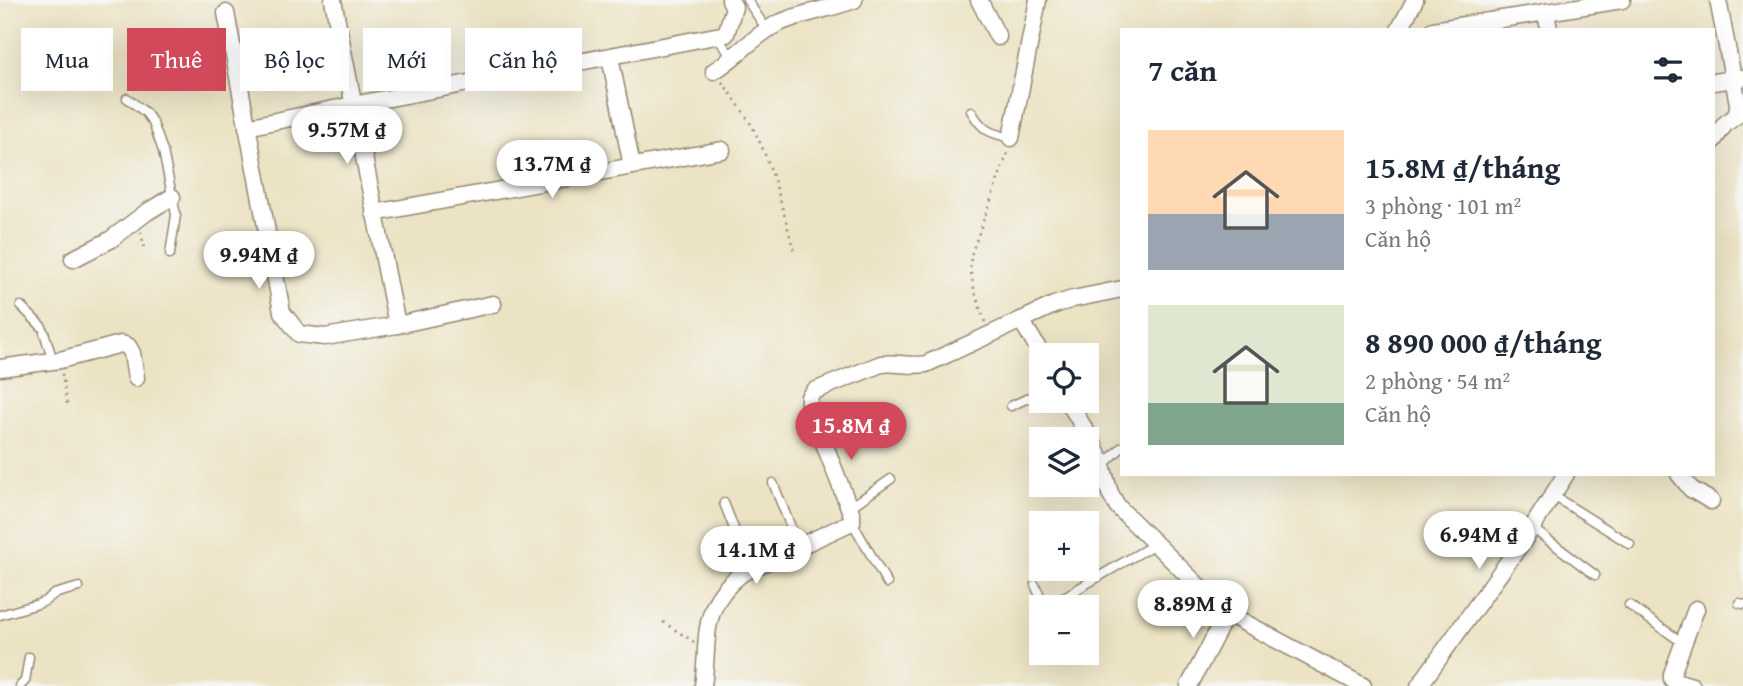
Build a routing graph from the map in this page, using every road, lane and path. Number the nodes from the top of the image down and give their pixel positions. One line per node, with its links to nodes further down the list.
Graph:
1 (333, 0): 24 (street)
2 (730, 0): 16 (street)
3 (747, 0): 15 (lane)
4 (853, 0): 15 (street)
5 (979, 0): 17 (street)
6 (1038, 0): 28 (street)
7 (1415, 0): 12 (street)
8 (1622, 0): 10 (street)
9 (1718, 0): 21 (street)
10 (1546, 12): 13 (street); 14 (street)
11 (226, 13): 27 (street)
12 (1400, 28)
13 (1446, 28)
14 (1549, 28)
15 (767, 30): 19 (street)
16 (716, 36): 18 (street); 19 (lane)
17 (998, 37)
18 (610, 57): 24 (street); 31 (street)
19 (733, 58): 20 (street)
20 (714, 71): 34 (path)
21 (1738, 78): 22 (street); 26 (street)
22 (1715, 82)
23 (127, 98): 32 (lane)
24 (353, 105): 27 (street); 33 (street)
25 (971, 111): 28 (lane)
26 (1740, 114): 29 (street)
27 (247, 127): 41 (street)
28 (1011, 138): 42 (path)
29 (1715, 138)
30 (722, 150): 31 (street)
31 (632, 166): 33 (street)
32 (172, 197): 35 (lane); 36 (street)
33 (374, 213): 41 (street)
34 (794, 251)
35 (170, 254)
36 (73, 259)
37 (1120, 289): 40 (street)
38 (493, 304): 41 (street)
39 (21, 306): 44 (lane)
40 (1021, 320): 42 (street); 43 (street)
41 (397, 325)
42 (989, 335): 60 (street)
43 (1035, 343)
44 (56, 361): 45 (street); 46 (street); 48 (path)
45 (0, 368)
46 (136, 378)
47 (1029, 399): 49 (lane)
48 (67, 404)
49 (1012, 407)
50 (1075, 413): 52 (street)
51 (1120, 449): 52 (lane)
52 (1102, 466): 62 (street)
53 (1565, 476): 57 (street)
54 (1681, 476): 58 (street)
55 (891, 479): 60 (lane)
56 (773, 483): 64 (lane)
57 (1552, 495): 61 (street); 63 (lane)
58 (1711, 501)
59 (724, 503): 65 (lane)
60 (851, 515): 64 (street); 67 (lane)
61 (1532, 528): 66 (lane); 82 (street)
62 (1154, 544): 68 (lane); 72 (street)
63 (1630, 544)
64 (799, 547): 65 (street)
65 (750, 569): 76 (street)
66 (1595, 575)
67 (887, 583)
68 (1035, 585)
69 (79, 587): 73 (lane)
70 (1629, 605): 75 (lane)
71 (1696, 608): 75 (street)
72 (1227, 613): 80 (street); 81 (street)
73 (0, 615)
74 (663, 622): 76 (path)
75 (1684, 643): 83 (street)
76 (705, 650): 79 (street)
77 (29, 657): 78 (lane)
78 (20, 686)
79 (704, 686)
80 (1189, 686)
81 (1363, 686)
82 (1419, 686)
83 (1692, 686)

